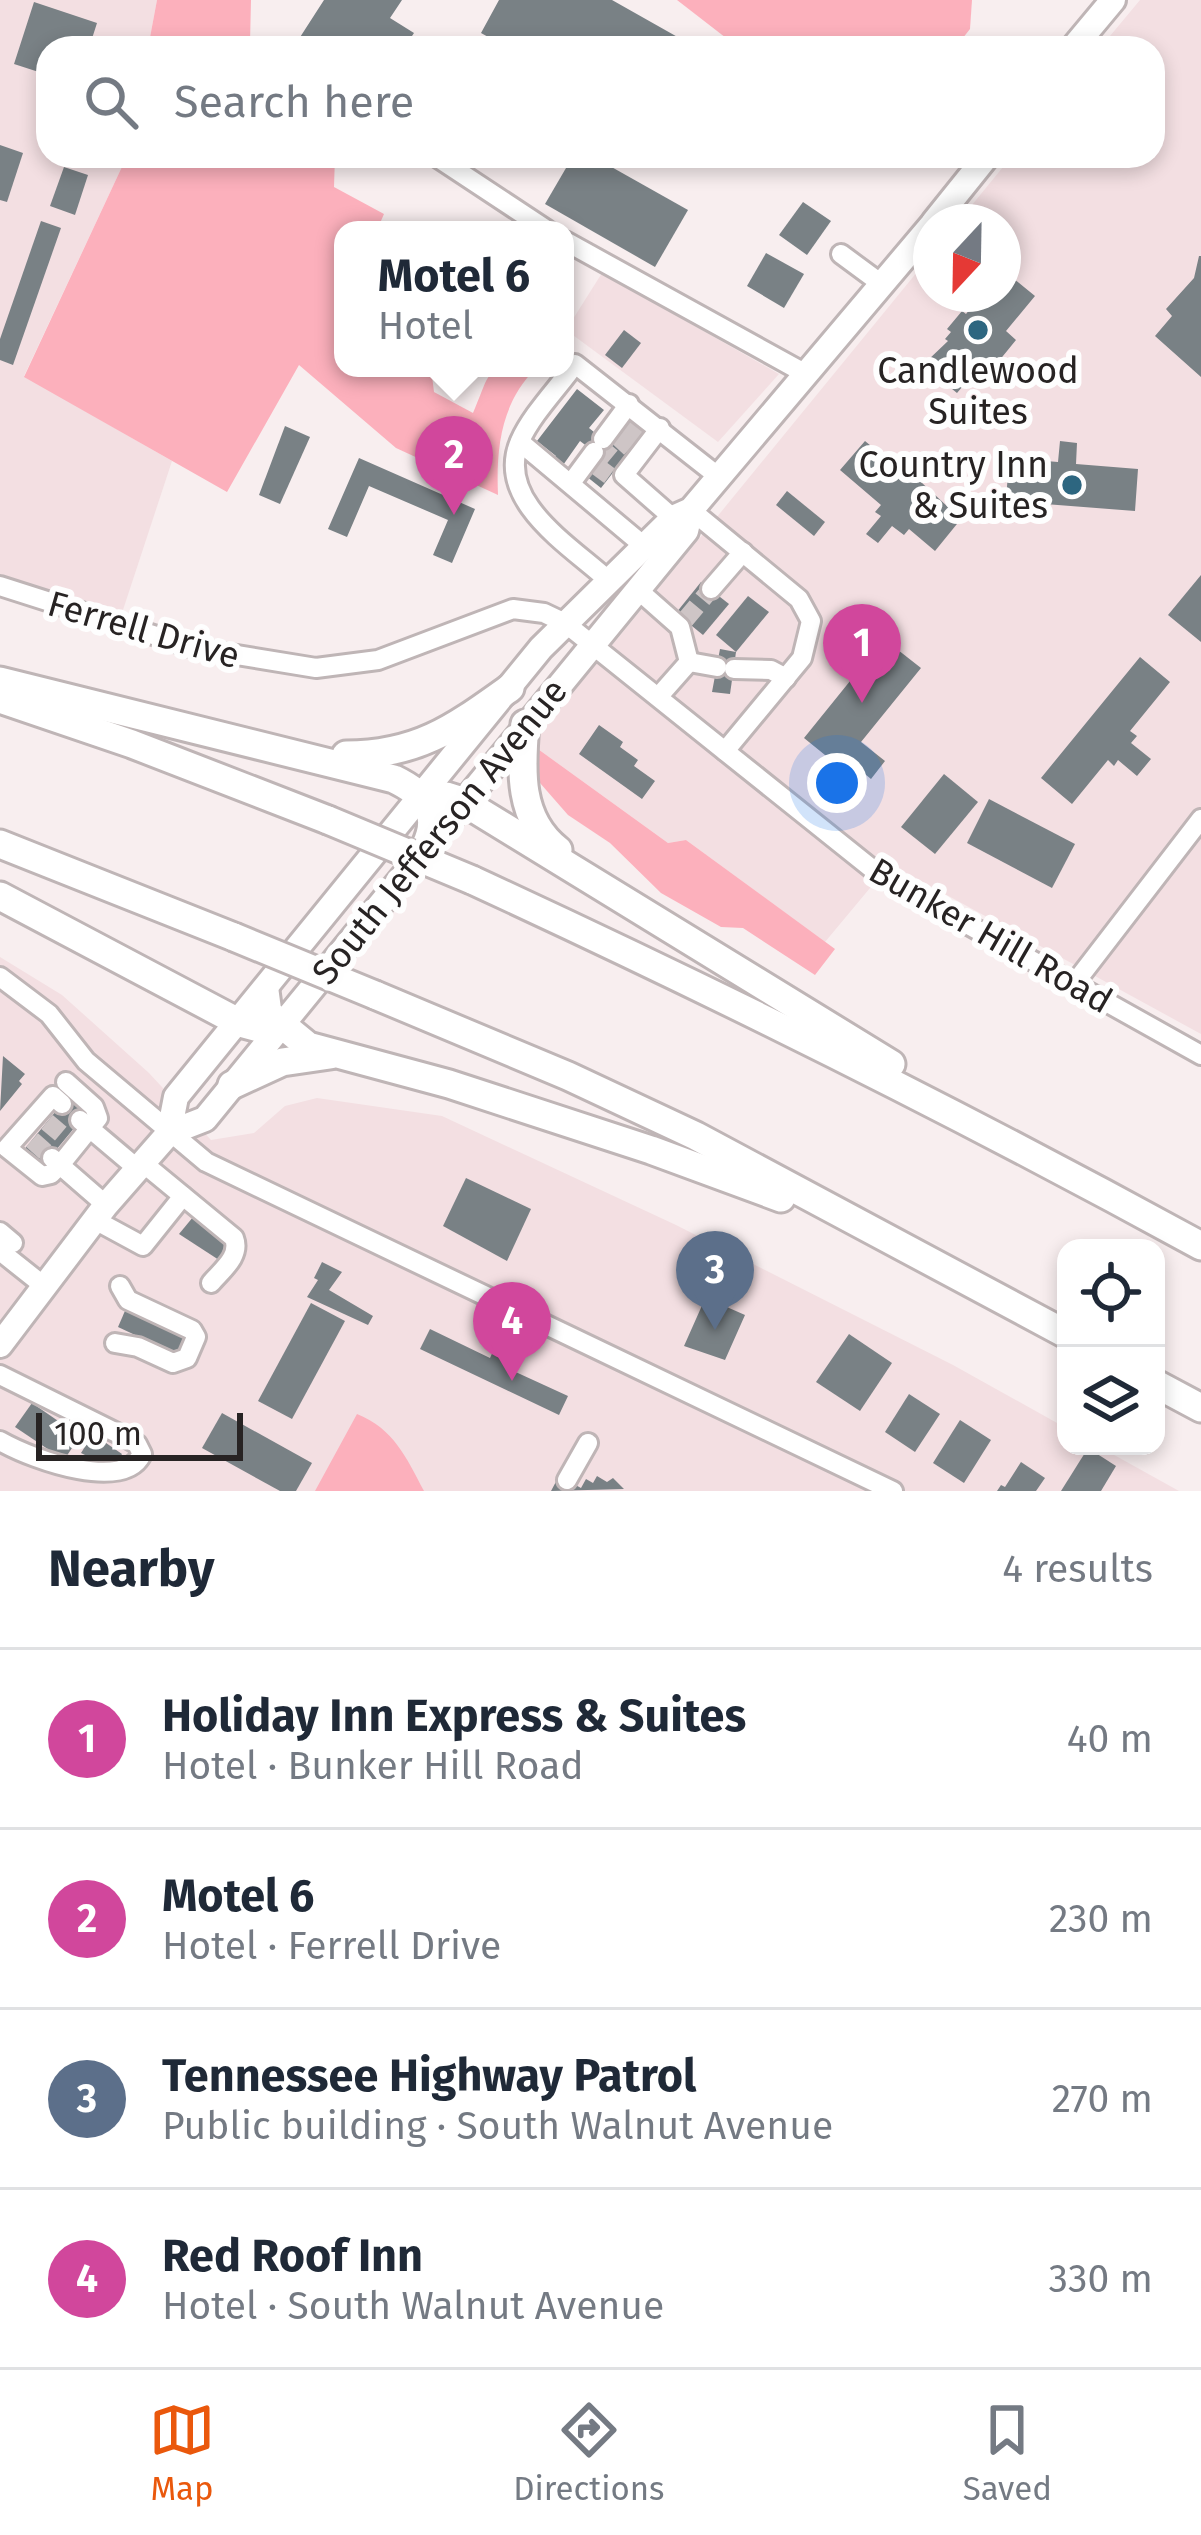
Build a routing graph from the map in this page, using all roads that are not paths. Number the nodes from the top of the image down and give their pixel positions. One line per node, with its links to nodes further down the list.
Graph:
1 (1113, 0): 2 (main road)
2 (1083, 36)
3 (453, 168): 6 (street)
4 (977, 168): 5 (main road, South Jefferson Avenue)
5 (949, 204)
6 (533, 221)
7 (574, 246): 12 (street)
8 (913, 248): 10 (main road, South Jefferson Avenue)
9 (841, 254): 10 (street)
10 (883, 285): 12 (main road, South Jefferson Avenue)
11 (574, 365): 15 (street)
12 (806, 374): 16 (main road, South Jefferson Avenue)
13 (566, 377): 14 (street)
14 (520, 442): 17 (street); 21 (street)
15 (621, 446): 16 (street); 17 (street); 18 (street)
16 (719, 477): 18 (main road, South Jefferson Avenue)
17 (571, 483): 19 (street)
18 (682, 514): 19 (main road, South Jefferson Avenue); 20 (street); 23 (main road, South Jefferson Avenue)
19 (644, 546): 21 (main road, South Jefferson Avenue)
20 (743, 552): 24 (street); 28 (street)
21 (609, 581): 25 (main road, South Jefferson Avenue)
22 (0, 586): 25 (street, Ferrell Drive)
23 (637, 589): 26 (main road, South Jefferson Avenue); 27 (street)
24 (711, 589)
25 (566, 623): 26 (street, Bunker Hill Road); 30 (main road, South Jefferson Avenue)
26 (592, 644): 31 (street, Bunker Hill Road); 33 (main road, South Jefferson Avenue)
27 (689, 662): 28 (street); 31 (street)
28 (786, 678): 35 (street)
29 (0, 681): 34 (highway)
30 (510, 688): 34 (highway); 36 (main road, South Jefferson Avenue)
31 (659, 696): 35 (street, Bunker Hill Road)
32 (0, 699): 57 (highway, bridge)
33 (525, 724): 37 (main road, South Jefferson Avenue); 41 (highway)
34 (277, 748): 36 (highway)
35 (725, 751): 44 (street, Bunker Hill Road)
36 (422, 796): 37 (highway); 40 (highway); 45 (main road, South Jefferson Avenue)
37 (462, 801): 40 (main road, South Jefferson Avenue); 41 (highway)
38 (1201, 819): 44 (street)
39 (0, 844): 62 (highway, bridge)
40 (425, 847): 47 (main road, South Jefferson Avenue)
41 (599, 882): 57 (highway)
42 (0, 896): 46 (highway)
43 (0, 977): 50 (street)
44 (1074, 984): 49 (street, Bunker Hill Road)
45 (265, 992): 46 (main road, South Jefferson Avenue); 47 (highway)
46 (240, 1022): 47 (highway); 54 (main road, South Jefferson Avenue)
47 (279, 1025): 48 (highway); 51 (main road, South Jefferson Avenue)
48 (342, 1054): 51 (highway); 62 (highway)
49 (1201, 1055)
50 (86, 1061): 52 (street); 54 (street)
51 (232, 1085): 54 (main road, South Jefferson Avenue)
52 (60, 1094): 53 (street); 55 (street)
53 (86, 1125): 55 (street); 56 (street)
54 (169, 1133): 56 (main road, South Jefferson Avenue); 75 (street)
55 (55, 1161): 59 (street)
56 (140, 1166): 58 (street); 59 (main road, South Jefferson Avenue)
57 (1069, 1173): 61 (highway)
58 (183, 1196): 59 (street); 63 (street)
59 (101, 1213): 64 (main road, South Jefferson Avenue)
60 (4, 1242): 64 (street)
61 (1201, 1246)
62 (922, 1255): 66 (highway)
63 (211, 1283)
64 (44, 1286): 68 (main road, South Jefferson Avenue)
65 (120, 1286): 67 (street)
66 (1057, 1329)
67 (115, 1343)
68 (0, 1346)
69 (0, 1375): 72 (street)
70 (1165, 1389): 71 (highway)
71 (1201, 1408)
72 (0, 1442)
73 (588, 1443): 74 (street)
74 (567, 1480)
75 (893, 1491)

